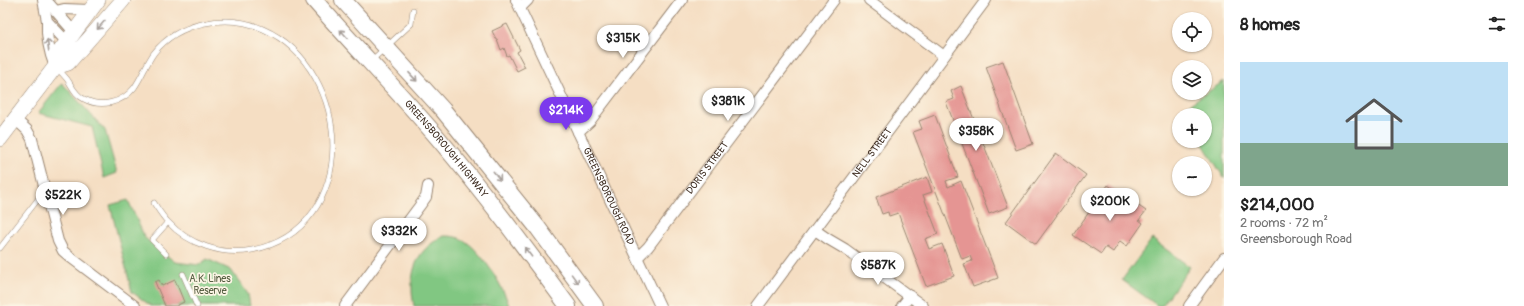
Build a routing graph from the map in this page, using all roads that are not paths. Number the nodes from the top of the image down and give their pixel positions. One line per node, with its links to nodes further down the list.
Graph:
1 (44, 0): 13 (street); 14 (street)
2 (123, 0): 16 (main road, one-way to 16)
3 (314, 0): 19 (highway, GREENSBOROUGH HIGHWAY, one-way to 3)
4 (343, 0): 17 (highway)
5 (528, 0): 10 (street)
6 (682, 0): 22 (street)
7 (834, 0): 31 (street, DORIS STREET)
8 (869, 0): 18 (street)
9 (986, 0): 18 (street, NELL STREET)
10 (518, 4): 22 (street, GREENSBOROUGH ROAD)
11 (94, 5): 13 (street); 15 (main road)
12 (413, 10): 17 (lane)
13 (56, 11): 15 (street)
14 (47, 21): 15 (street); 20 (street, one-way to 14)
15 (70, 36): 16 (main road); 20 (main road)
16 (83, 46): 20 (main road)
17 (386, 48): 19 (lane); 39 (highway, one-way to 39)
18 (944, 56): 28 (street, NELL STREET)
19 (371, 62): 38 (highway, GREENSBOROUGH HIGHWAY, one-way to 19)
20 (55, 67): 21 (main road); 27 (lane)
21 (15, 119): 23 (main road); 25 (street)
22 (578, 132): 31 (street, GREENSBOROUGH ROAD)
23 (0, 139)
24 (428, 186): 37 (street)
25 (46, 193): 29 (lane); 35 (street)
26 (154, 203): 27 (lane)
27 (168, 222): 30 (lane)
28 (816, 227): 34 (street); 41 (street, NELL STREET)
29 (0, 248)
30 (166, 254)
31 (638, 257): 40 (street, GREENSBOROUGH ROAD)
32 (1224, 258): 44 (street)
33 (183, 274): 36 (lane)
34 (910, 296): 42 (street); 43 (street)
35 (135, 306)
36 (197, 306)
37 (345, 306)
38 (568, 306)
39 (595, 306)
40 (660, 306)
41 (758, 306)
42 (902, 306)
43 (924, 306)
44 (1189, 306)

